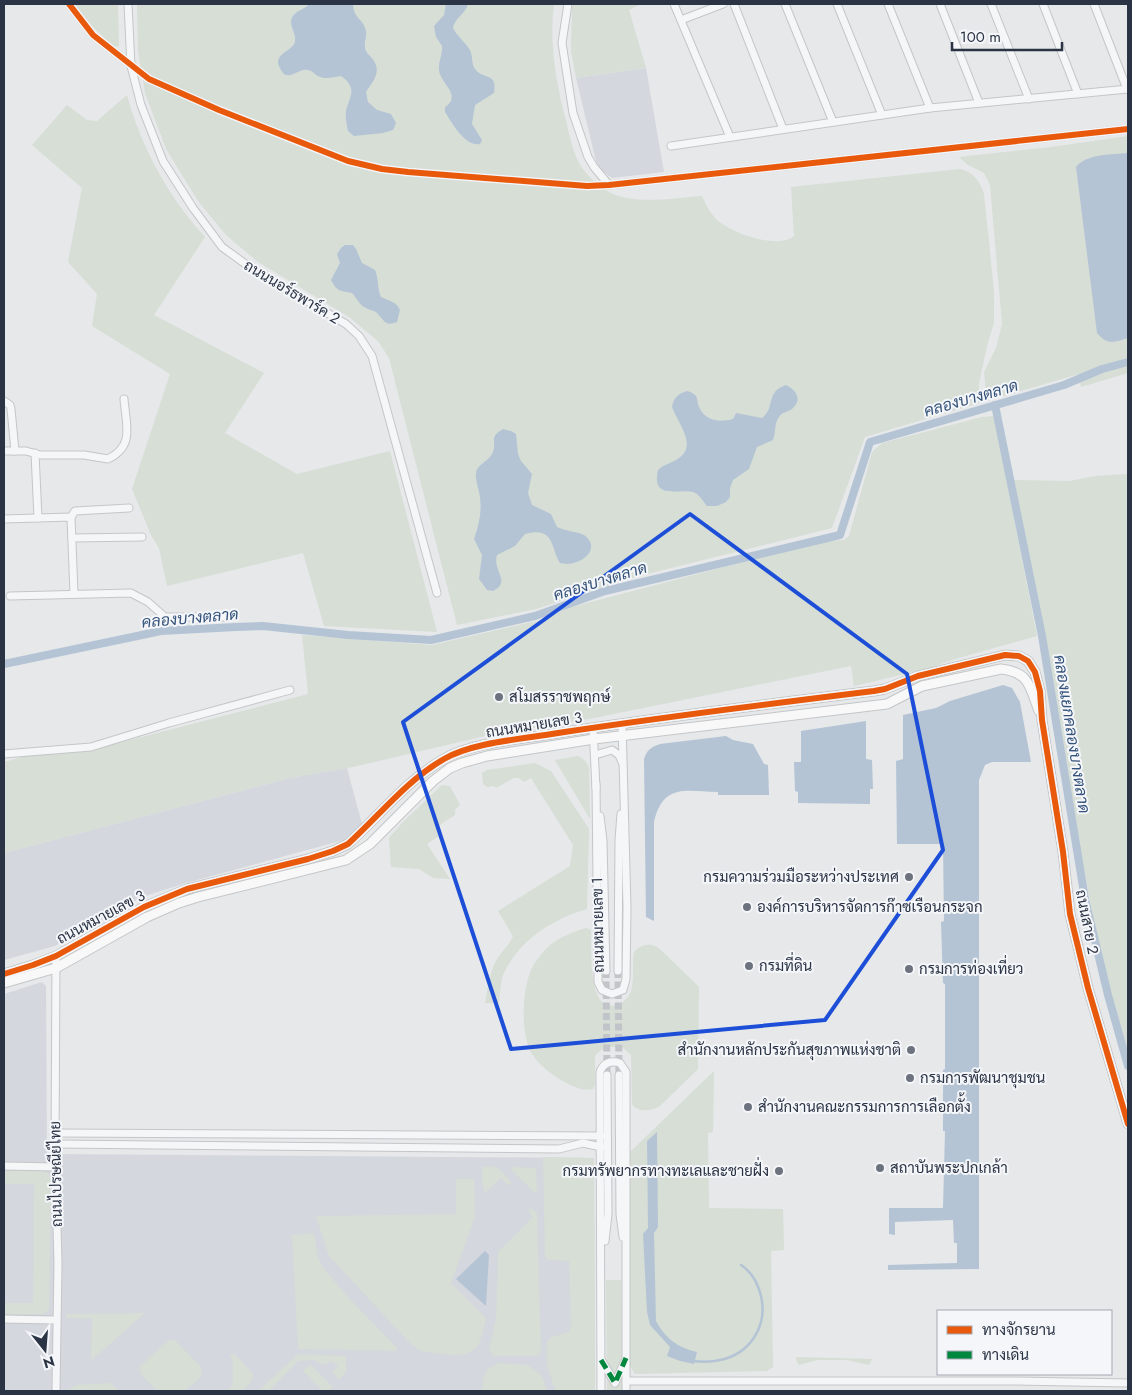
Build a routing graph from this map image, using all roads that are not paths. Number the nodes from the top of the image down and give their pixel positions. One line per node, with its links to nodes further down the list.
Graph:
1 (69, 4): 15 (street)
2 (128, 4): 15 (street, ถนนนอร์ธพาร์ค 2)
3 (568, 4): 27 (street)
4 (674, 4): 14 (street)
5 (723, 4): 14 (street)
6 (734, 4): 23 (street)
7 (785, 4): 22 (street)
8 (837, 4): 21 (street)
9 (888, 4): 20 (street)
10 (940, 4): 19 (street)
11 (991, 4): 18 (street)
12 (1043, 4): 17 (street)
13 (1094, 4): 16 (street)
14 (681, 20): 25 (street)
15 (131, 66): 27 (street); 39 (street, ถนนนอร์ธพาร์ค 2)
16 (1128, 89): 17 (street)
17 (1078, 94): 18 (street)
18 (1029, 98): 19 (street)
19 (979, 103): 20 (street)
20 (930, 108): 21 (street)
21 (882, 115): 22 (street)
22 (832, 122): 23 (street)
23 (783, 129): 25 (street)
24 (1128, 129): 27 (street)
25 (730, 137): 26 (street)
26 (671, 146)
27 (609, 185)
28 (124, 399): 32 (street)
29 (4, 400): 31 (street)
30 (4, 451): 31 (street)
31 (15, 451): 32 (street)
32 (35, 454): 35 (street)
33 (129, 508): 34 (street)
34 (71, 517): 35 (street); 38 (street)
35 (38, 518): 36 (street)
36 (4, 519)
37 (142, 537): 38 (street)
38 (72, 538): 40 (street)
39 (437, 593)
40 (74, 594): 41 (street); 42 (street)
41 (10, 596)
42 (228, 617)
43 (290, 690): 49 (street)
44 (1042, 720): 45 (street, ถนนหมายเลข 3); 47 (street, ถนนหมายเลข 3); 62 (street, ถนนสาย 2)
45 (622, 724): 46 (street, ถนนหมายเลข 3); 47 (street, ถนนหมายเลข 1)
46 (593, 728): 48 (street, ถนนหมายเลข 1); 54 (street, ถนนหมายเลข 3)
47 (623, 736): 48 (street, ถนนหมายเลข 3); 51 (street, ถนนหมายเลข 1)
48 (594, 739): 50 (street, ถนนหมายเลข 1); 55 (street, ถนนหมายเลข 3)
49 (4, 754)
50 (595, 755): 51 (street); 53 (street, ถนนหมายเลข 1)
51 (624, 768): 52 (street, ถนนหมายเลข 1)
52 (624, 783): 53 (street, ถนนหมายเลข 1); 57 (street, ถนนหมายเลข 1)
53 (596, 784): 56 (street, ถนนหมายเลข 1)
54 (56, 956): 55 (street, ถนนไปรษณีย์ไทย); 58 (street, ถนนหมายเลข 3)
55 (56, 968): 59 (street, ถนนหมายเลข 3); 63 (street, ถนนไปรษณีย์ไทย)
56 (606, 971)
57 (618, 971)
58 (4, 974)
59 (4, 983)
60 (606, 1075): 74 (street)
61 (619, 1075): 73 (street)
62 (1128, 1124)
63 (56, 1133): 64 (street); 67 (street, ถนนไปรษณีย์ไทย)
64 (81, 1133): 65 (street); 68 (street)
65 (564, 1136): 66 (street); 70 (street)
66 (600, 1136): 69 (street); 73 (street)
67 (56, 1144): 68 (street); 72 (street, ถนนไปรษณีย์ไทย)
68 (82, 1144): 70 (street)
69 (601, 1147): 70 (street); 74 (street)
70 (559, 1150)
71 (4, 1166): 72 (street)
72 (56, 1166): 76 (street, ถนนไปรษณีย์ไทย)
73 (626, 1280): 77 (street)
74 (602, 1281): 78 (street)
75 (4, 1319): 76 (street)
76 (56, 1320): 82 (street, ถนนไปรษณีย์ไทย)
77 (626, 1358): 79 (street); 80 (street)
78 (601, 1360): 80 (street); 83 (street)
79 (626, 1381): 81 (street); 85 (street)
80 (615, 1383): 84 (street)
81 (1128, 1383)
82 (56, 1391)
83 (601, 1391)
84 (615, 1391)
85 (626, 1391)

